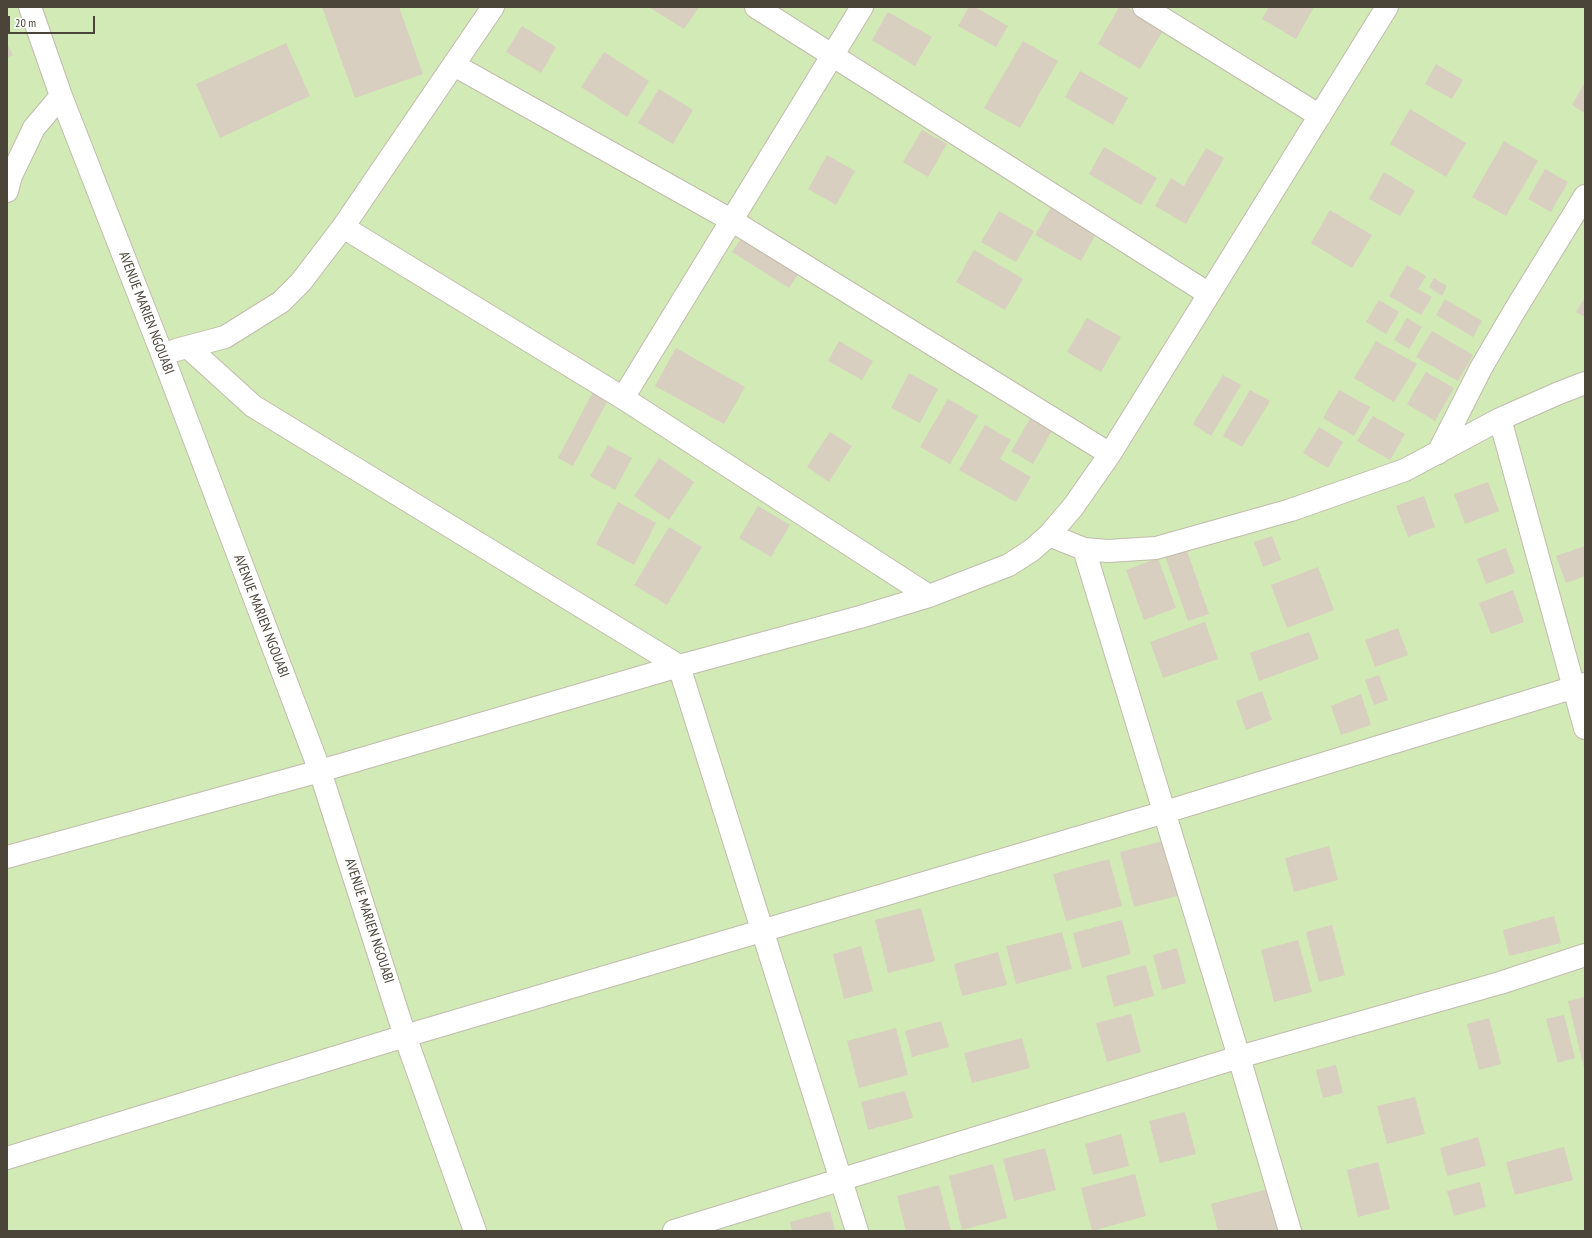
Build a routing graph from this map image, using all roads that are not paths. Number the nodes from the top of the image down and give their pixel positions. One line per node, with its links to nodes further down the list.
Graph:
1 (30, 7): 9 (street, AVENUE MARIEN NGOUABI)
2 (493, 7): 8 (street)
3 (756, 7): 7 (street)
4 (862, 7): 7 (street)
5 (1144, 7): 10 (street)
6 (1387, 7): 10 (street)
7 (832, 55): 13 (street); 15 (street)
8 (454, 65): 13 (street); 14 (street)
9 (61, 96): 11 (street); 17 (street, AVENUE MARIEN NGOUABI)
10 (1320, 116): 15 (street)
11 (7, 191)
12 (1585, 196): 21 (street)
13 (731, 220): 19 (street); 22 (street)
14 (344, 227): 16 (street); 19 (street)
15 (1209, 294): 22 (street)
16 (188, 347): 17 (street); 26 (street)
17 (162, 354): 29 (street, AVENUE MARIEN NGOUABI)
18 (1585, 384): 20 (street)
19 (623, 398): 25 (street)
20 (1500, 419): 21 (street); 27 (street)
21 (1438, 453): 24 (street)
22 (1110, 454): 23 (street)
23 (1049, 535): 24 (street); 25 (street)
24 (1084, 549): 30 (street)
25 (929, 596): 26 (street)
26 (679, 666): 29 (street); 32 (street)
27 (1579, 686): 28 (street); 30 (street)
28 (1585, 728)
29 (320, 771): 31 (street); 34 (street, AVENUE MARIEN NGOUABI)
30 (1165, 812): 32 (street); 35 (street)
31 (7, 857)
32 (763, 931): 34 (street); 37 (street)
33 (1585, 955): 35 (street)
34 (405, 1036): 36 (street); 38 (street, AVENUE MARIEN NGOUABI)
35 (1239, 1057): 37 (street); 41 (street)
36 (7, 1158)
37 (841, 1179): 39 (street); 40 (street)
38 (475, 1231)
39 (674, 1231)
40 (857, 1231)
41 (1290, 1231)

